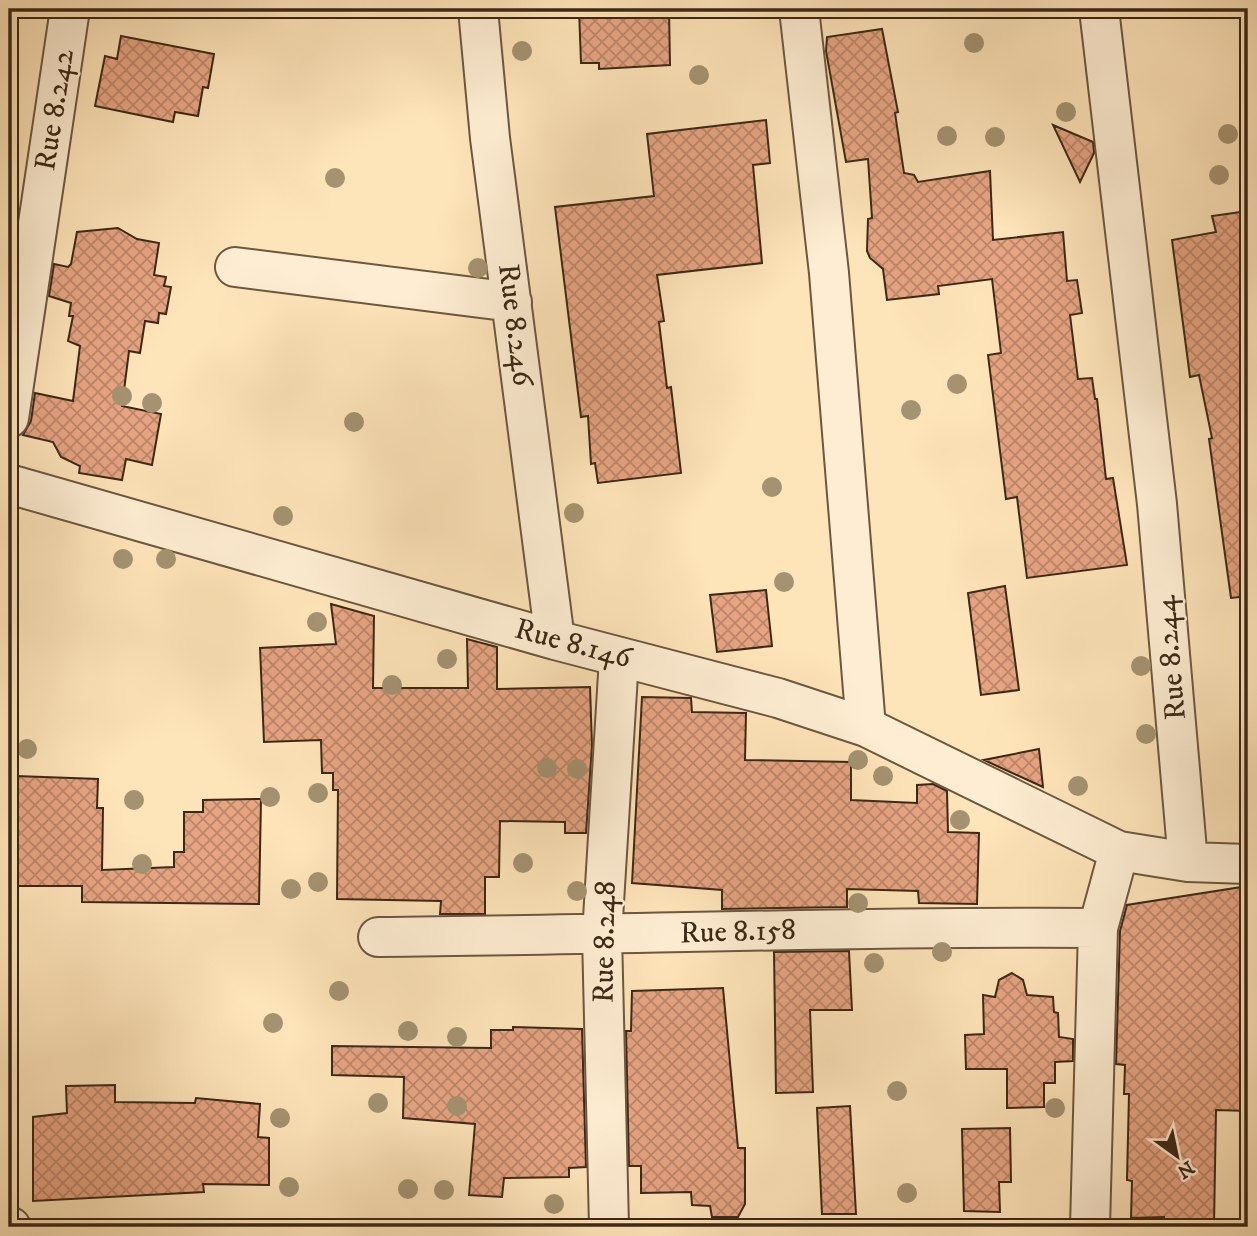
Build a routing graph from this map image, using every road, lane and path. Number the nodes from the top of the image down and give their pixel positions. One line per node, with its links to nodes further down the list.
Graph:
1 (70, 9): 5 (street, Rue 8.242)
2 (478, 9): 7 (street, Rue 8.246)
3 (799, 9): 12 (street)
4 (1100, 9): 14 (street, Rue 8.244)
5 (23, 224): 8 (street, Rue 8.242)
6 (235, 267): 7 (street)
7 (512, 302): 10 (street, Rue 8.246)
8 (9, 418)
9 (9, 484): 10 (street, Rue 8.146)
10 (555, 640): 11 (street, Rue 8.146)
11 (619, 658): 12 (street, Rue 8.146); 17 (street, Rue 8.248)
12 (866, 727): 13 (street, Rue 8.146)
13 (1119, 851): 14 (street); 16 (street)
14 (1188, 862): 15 (street)
15 (1248, 864)
16 (1098, 928): 17 (street, Rue 8.158); 20 (street)
17 (602, 935): 18 (street, Rue 8.158); 19 (street, Rue 8.248)
18 (378, 937)
19 (609, 1227)
20 (1090, 1227)

